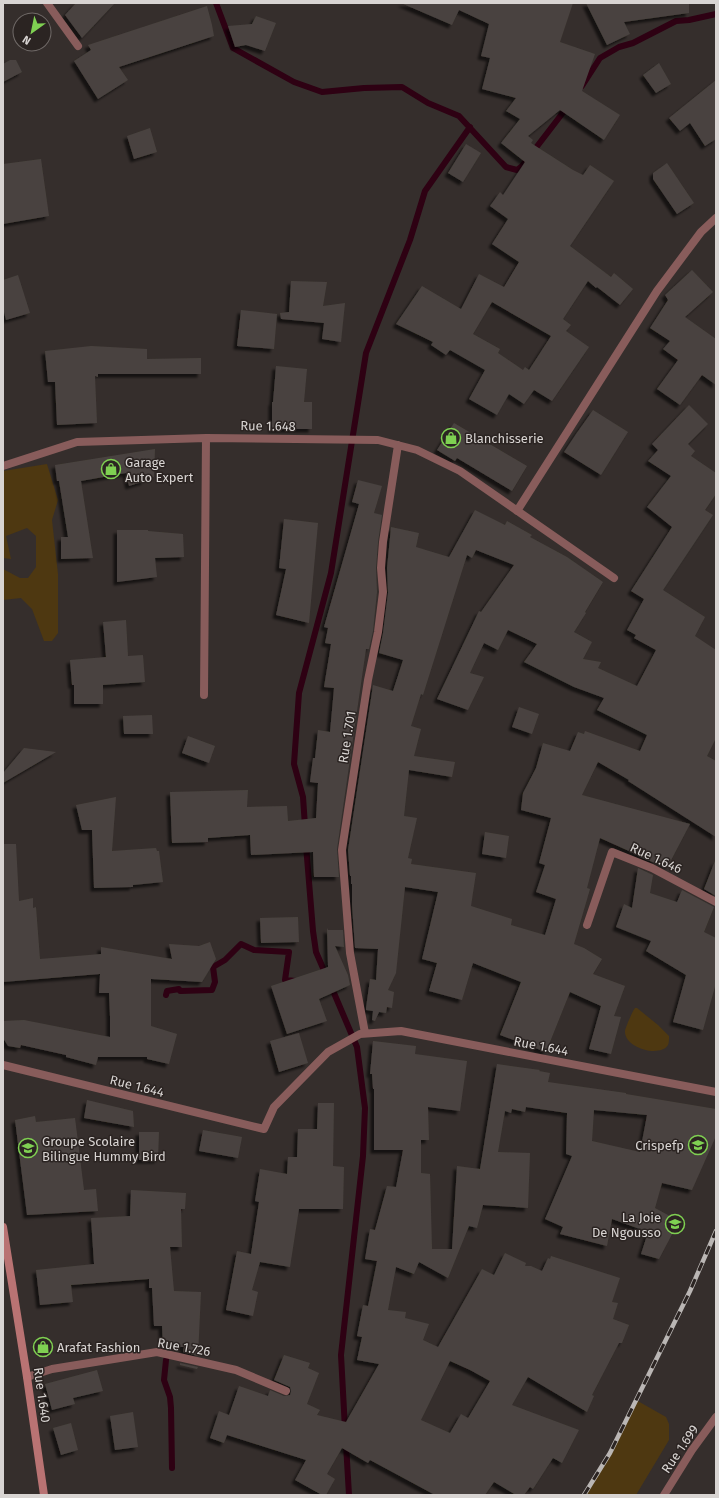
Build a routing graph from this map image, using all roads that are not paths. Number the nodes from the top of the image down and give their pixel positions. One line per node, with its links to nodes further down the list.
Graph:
1 (47, 3): 2 (street)
2 (78, 46)
3 (716, 218): 7 (street)
4 (206, 438): 5 (street, Rue 1.648); 6 (street, Rue 1.648); 9 (street)
5 (398, 445): 7 (street, Rue 1.648); 12 (street, Rue 1.701)
6 (3, 466)
7 (518, 511): 8 (street, Rue 1.648)
8 (614, 578)
9 (204, 695)
10 (716, 902): 11 (street, Rue 1.646)
11 (587, 925)
12 (363, 1033): 13 (street, Rue 1.644); 14 (street, Rue 1.644)
13 (3, 1065)
14 (716, 1092)
15 (3, 1227): 16 (street, Rue 1.640)
16 (28, 1376): 17 (street, Rue 1.726); 19 (street, Rue 1.640)
17 (286, 1391)
18 (716, 1417): 20 (street, Rue 1.699)
19 (44, 1495)
20 (664, 1495)

